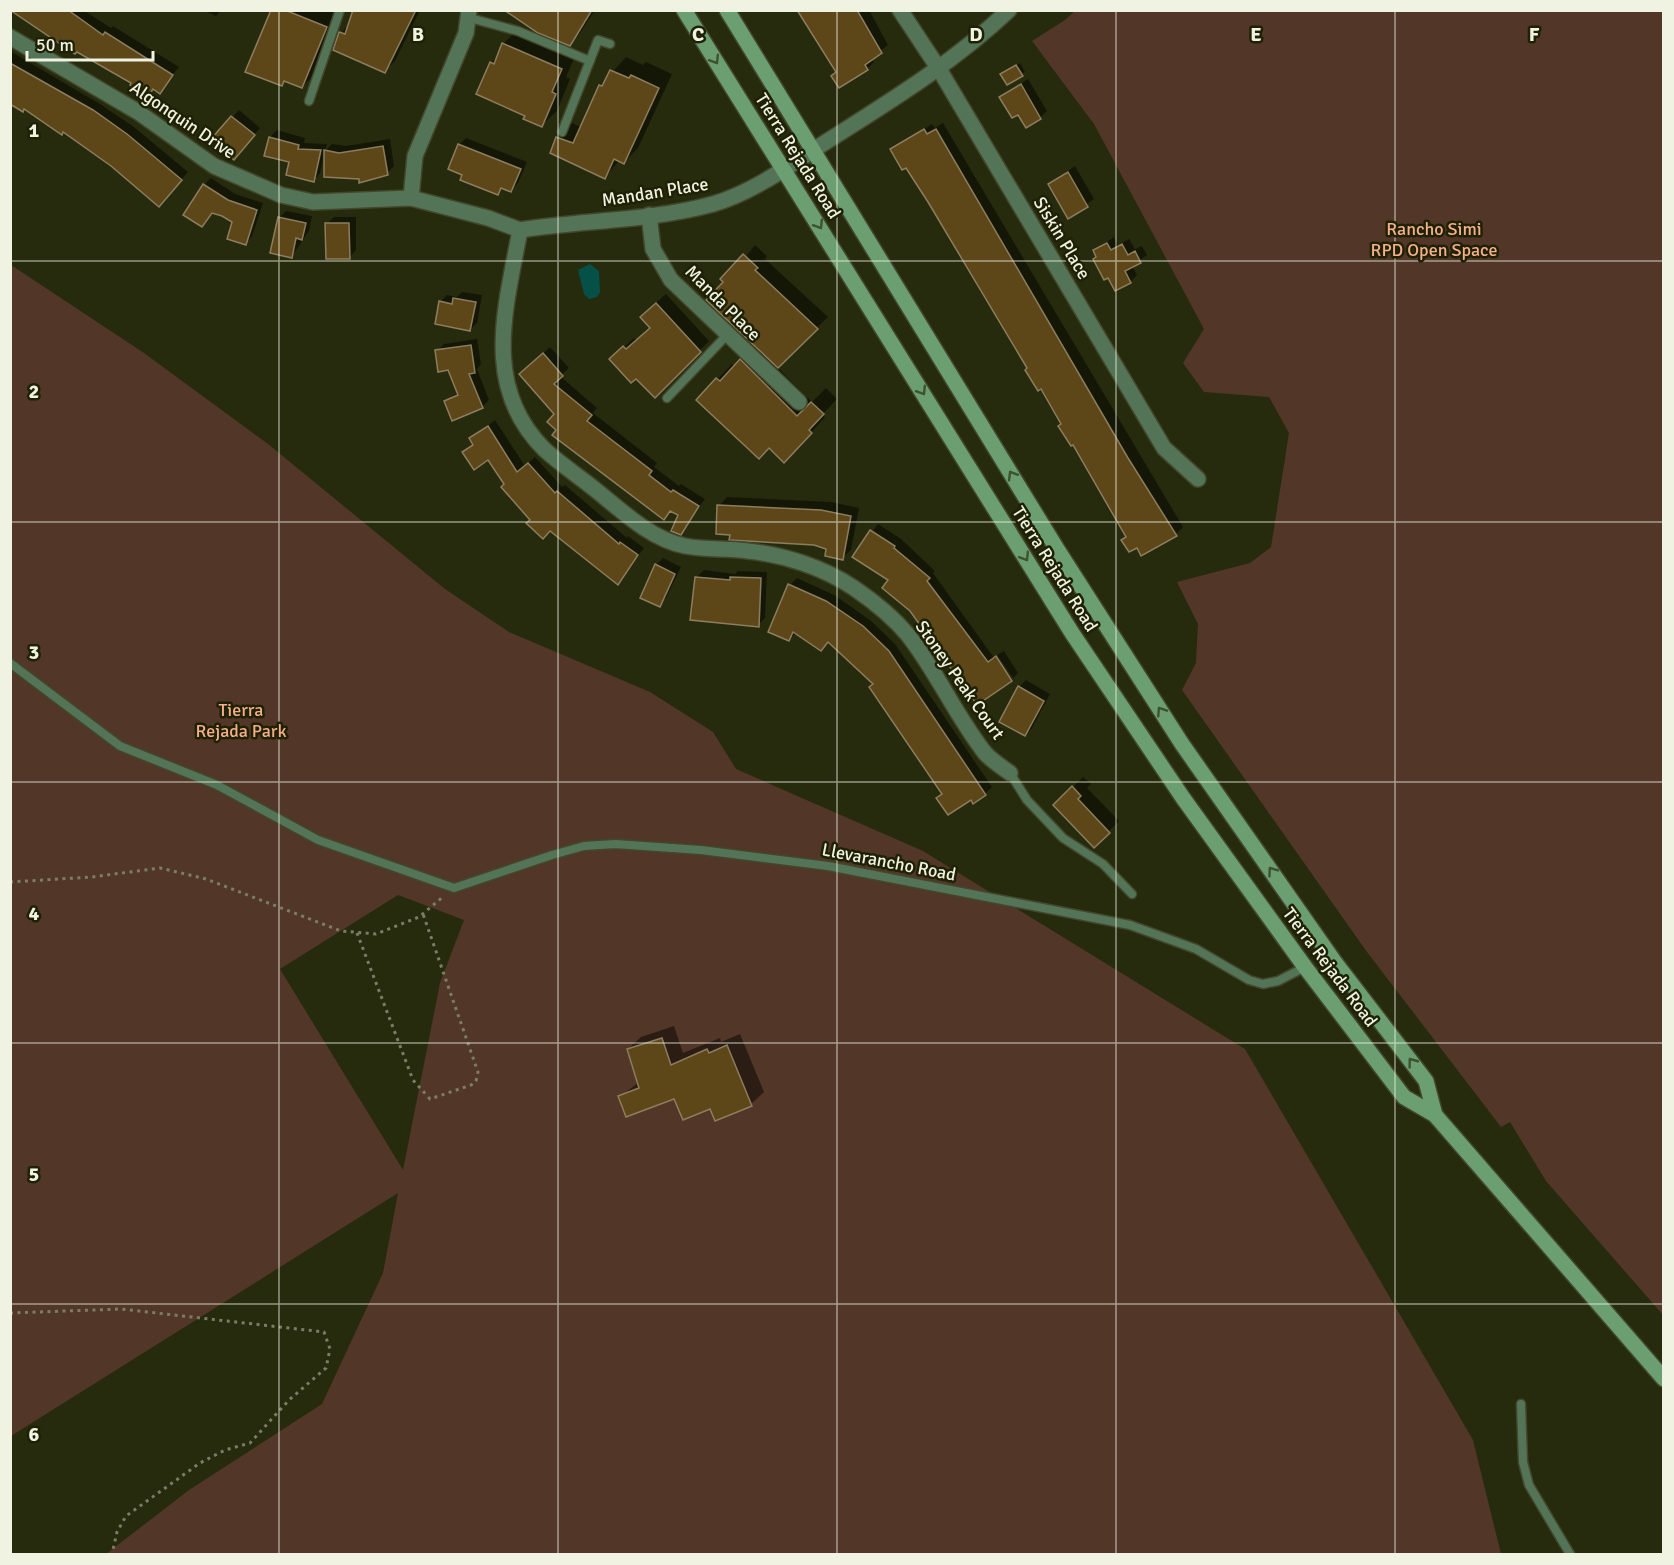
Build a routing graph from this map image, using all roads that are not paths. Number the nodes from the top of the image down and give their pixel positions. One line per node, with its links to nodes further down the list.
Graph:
1 (340, 10): 11 (lane)
2 (684, 10): 14 (main road, Tierra Rejada Road, one-way to 14)
3 (727, 10): 13 (main road, Tierra Rejada Road)
4 (900, 10): 10 (street, Siskin Place)
5 (1009, 10): 10 (street, Mandan Place)
6 (469, 14): 9 (lane); 15 (street)
7 (10, 37): 15 (street, Algonquin Drive)
8 (610, 44): 9 (lane)
9 (590, 61): 12 (lane)
10 (939, 69): 13 (street, Mandan Place); 21 (street, Siskin Place)
11 (309, 101)
12 (562, 132)
13 (814, 150): 14 (street, Mandan Place); 26 (main road, Tierra Rejada Road, one-way to 13)
14 (784, 169): 16 (street, Mandan Place); 25 (main road, Tierra Rejada Road, one-way to 25)
15 (411, 198): 17 (street, Algonquin Drive)
16 (649, 215): 17 (street, Mandan Place); 18 (street, Manda Place)
17 (520, 230): 23 (street, Stoney Peak Court)
18 (726, 336): 19 (lane); 20 (street, Manda Place)
19 (667, 398)
20 (799, 402)
21 (1197, 479)
22 (10, 663): 25 (lane, Llevarancho Road)
23 (1010, 773): 24 (lane)
24 (1132, 894)
25 (1305, 967): 26 (main road, Tierra Rejada Road)
26 (1435, 1115): 27 (main road, Tierra Rejada Road)
27 (1664, 1379)
28 (1521, 1404): 29 (lane)
29 (1570, 1554)

